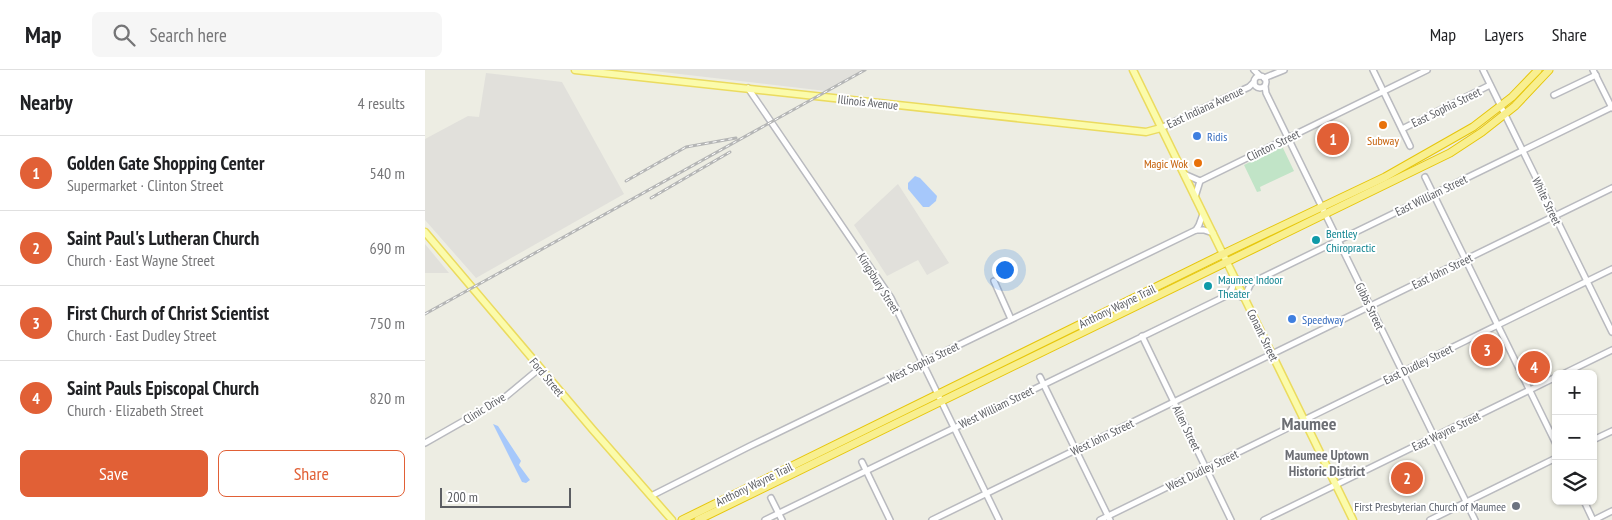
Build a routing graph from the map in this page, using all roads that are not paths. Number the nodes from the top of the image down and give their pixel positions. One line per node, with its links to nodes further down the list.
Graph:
1 (575, 70): 13 (main road, Illinois Avenue)
2 (1133, 70): 19 (main road, Conant Street)
3 (1254, 70): 11 (street)
4 (1284, 70): 11 (street, East Indiana Avenue)
5 (1373, 70): 14 (street)
6 (1427, 70): 14 (street, Clinton Street)
7 (1483, 70): 12 (street, White Street)
8 (1538, 70): 16 (highway, Anthony Wayne Trail)
9 (1549, 70): 18 (highway, Anthony Wayne Trail)
10 (1594, 72): 15 (street); 17 (street)
11 (1260, 82): 19 (street, East Indiana Avenue); 21 (street, Gibbs Street)
12 (1490, 85): 16 (street, White Street); 20 (street, East Sophia Street)
13 (748, 88): 19 (main road, Illinois Avenue); 54 (street, Kingsbury Street)
14 (1383, 92): 20 (street); 21 (street, Clinton Street)
15 (1554, 94)
16 (1501, 107): 18 (street, White Street); 30 (highway, Anthony Wayne Trail)
17 (1612, 107): 23 (street, East William Street)
18 (1505, 114): 23 (street, White Street); 30 (highway, Anthony Wayne Trail)
19 (1161, 128): 24 (main road, Conant Street)
20 (1402, 129): 22 (street)
21 (1288, 138): 26 (street, Clinton Street); 30 (street, Gibbs Street)
22 (1410, 146)
23 (1523, 151): 28 (street, East William Street); 32 (street, White Street)
24 (1184, 174): 26 (street); 29 (main road, Conant Street)
25 (1425, 176): 28 (street)
26 (1200, 181): 29 (street)
27 (1612, 188): 32 (street, East John Street)
28 (1433, 194): 36 (street, East William Street); 38 (street)
29 (1195, 198): 31 (main road, Conant Street)
30 (1324, 211): 36 (street, Gibbs Street); 37 (highway, Anthony Wayne Trail); 39 (highway, Anthony Wayne Trail)
31 (1203, 214): 33 (street); 35 (main road, Conant Street)
32 (1555, 216): 38 (street, East John Street); 43 (street, White Street)
33 (1195, 230): 35 (street); 48 (street, West Sophia Street)
34 (425, 232): 55 (main road, Ford Street)
35 (1213, 234): 37 (main road, Conant Street)
36 (1338, 241): 44 (street, East William Street); 47 (street, Gibbs Street)
37 (1223, 254): 39 (main road, Conant Street); 62 (highway, Anthony Wayne Trail)
38 (1466, 260): 47 (street, East John Street); 49 (street)
39 (1227, 262): 41 (main road, Conant Street); 63 (highway, Anthony Wayne Trail)
40 (1612, 269): 43 (street, East Dudley Street)
41 (1235, 279): 44 (street); 45 (street); 46 (main road, Conant Street)
42 (994, 281): 48 (street)
43 (1586, 281): 49 (street, East Dudley Street); 50 (street, White Street)
44 (1251, 284): 46 (street)
45 (1228, 295): 46 (street); 51 (street, West William Street)
46 (1244, 298): 53 (main road, Conant Street)
47 (1370, 306): 53 (street, East John Street); 57 (street, Gibbs Street)
48 (1011, 320): 54 (street, West Sophia Street)
49 (1497, 325): 57 (street, East Dudley Street); 61 (street)
50 (1612, 332)
51 (1142, 336): 60 (street, West William Street); 64 (street, Allen Street)
52 (1612, 350): 56 (street)
53 (1272, 354): 64 (street, West John Street); 65 (main road, Conant Street)
54 (922, 363): 62 (street, Kingsbury Street); 79 (street, West Sophia Street)
55 (540, 368): 71 (street, Clinic Drive); 79 (main road, Ford Street)
56 (1571, 370)
57 (1402, 372): 65 (street, East Dudley Street); 69 (street, Gibbs Street)
58 (1040, 377): 60 (street)
59 (1552, 379): 61 (street, East Wayne Street)
60 (1043, 384): 66 (street, West William Street); 72 (street)
61 (1529, 390): 68 (street); 69 (street, East Wayne Street)
62 (938, 394): 63 (street, Kingsbury Street); 87 (highway, Anthony Wayne Trail)
63 (941, 402): 66 (street, Kingsbury Street); 88 (highway, Anthony Wayne Trail)
64 (1174, 402): 72 (street, West John Street); 75 (street, Allen Street)
65 (1304, 420): 75 (street, West Dudley Street); 77 (main road, Conant Street)
66 (954, 427): 76 (street, West William Street); 78 (street, Kingsbury Street)
67 (1612, 431): 70 (street)
68 (1552, 436)
69 (1434, 437): 77 (street, East Wayne Street); 81 (street, Gibbs Street)
70 (1597, 438)
71 (425, 443)
72 (1076, 450): 78 (street, West John Street); 85 (street)
73 (1552, 460): 81 (street)
74 (862, 462): 76 (street)
75 (1206, 467): 85 (street, West Dudley Street); 95 (street, Allen Street)
76 (866, 470): 84 (street, West William Street); 91 (street)
77 (1337, 484): 96 (street, East Wayne Street); 97 (main road, Conant Street)
78 (987, 494): 92 (street, West John Street); 93 (street, Kingsbury Street)
79 (651, 496): 86 (main road, Ford Street)
80 (771, 498): 84 (street)
81 (1466, 502): 98 (street); 99 (street, Gibbs Street)
82 (1586, 505): 100 (street)
83 (1612, 511): 100 (street)
84 (779, 513): 89 (street, West William Street); 90 (street)
85 (1109, 518): 94 (street, West Dudley Street)
86 (672, 520)
87 (682, 520)
88 (698, 520)
89 (765, 520)
90 (782, 520)
91 (891, 520)
92 (933, 520)
93 (999, 520)
94 (1100, 520)
95 (1231, 520)
96 (1264, 520)
97 (1353, 520)
98 (1430, 520)
99 (1475, 520)
100 (1594, 520)

